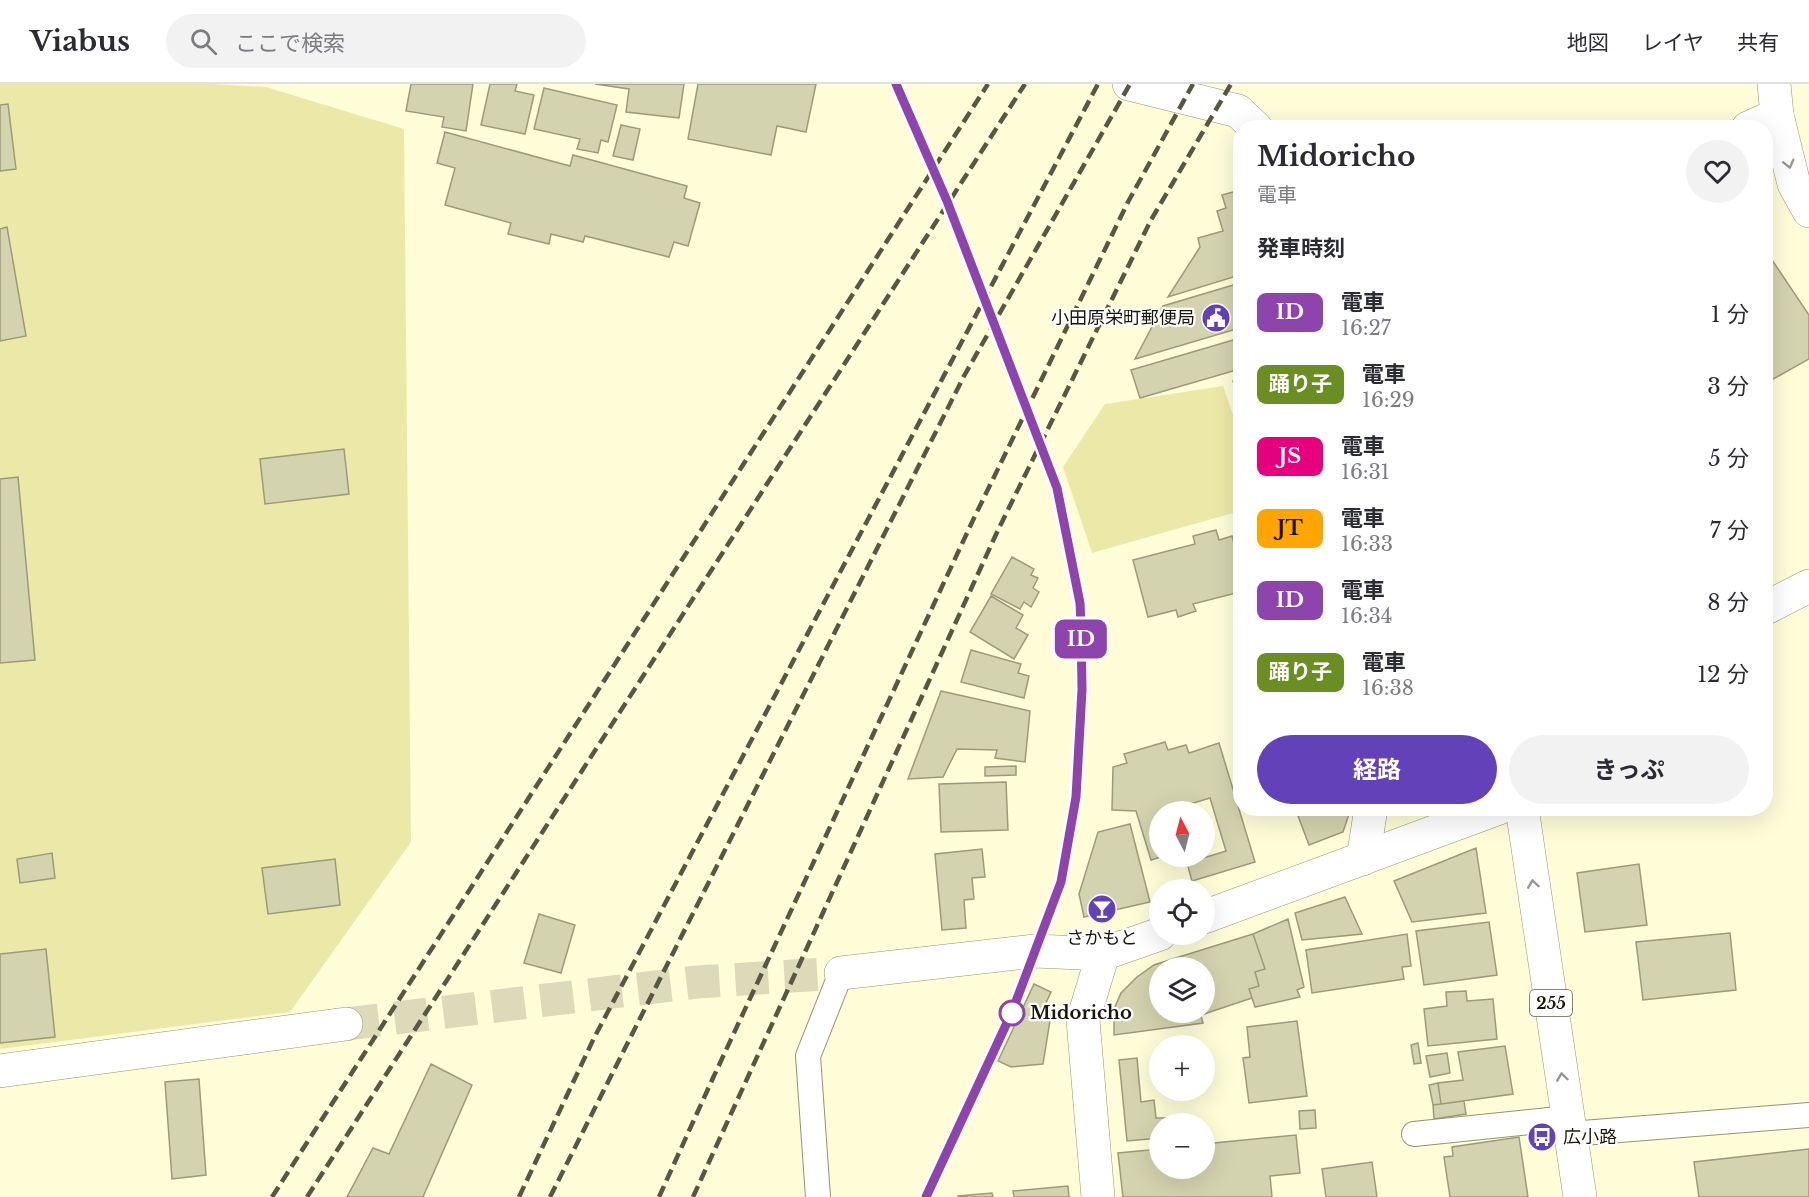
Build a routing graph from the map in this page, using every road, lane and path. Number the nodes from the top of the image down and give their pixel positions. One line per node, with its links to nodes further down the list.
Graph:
1 (1129, 84): 2 (main road)
2 (1248, 120)
3 (1773, 128): 4 (main road, one-way to 4)
4 (1809, 211)
5 (1809, 586): 6 (main road)
6 (1773, 604)
7 (1370, 816): 10 (main road)
8 (1478, 816): 10 (main road)
9 (1523, 816): 18 (main road, 255, one-way to 9)
10 (1362, 859): 11 (main road)
11 (1215, 913)
12 (1149, 938): 13 (main road)
13 (1103, 954): 14 (main road); 21 (main road)
14 (841, 973): 20 (lane)
15 (346, 1024): 16 (main road)
16 (0, 1071)
17 (1809, 1115): 18 (lane)
18 (1569, 1126): 19 (lane); 22 (main road, 255)
19 (1414, 1134)
20 (818, 1197)
21 (1098, 1197)
22 (1580, 1197)

